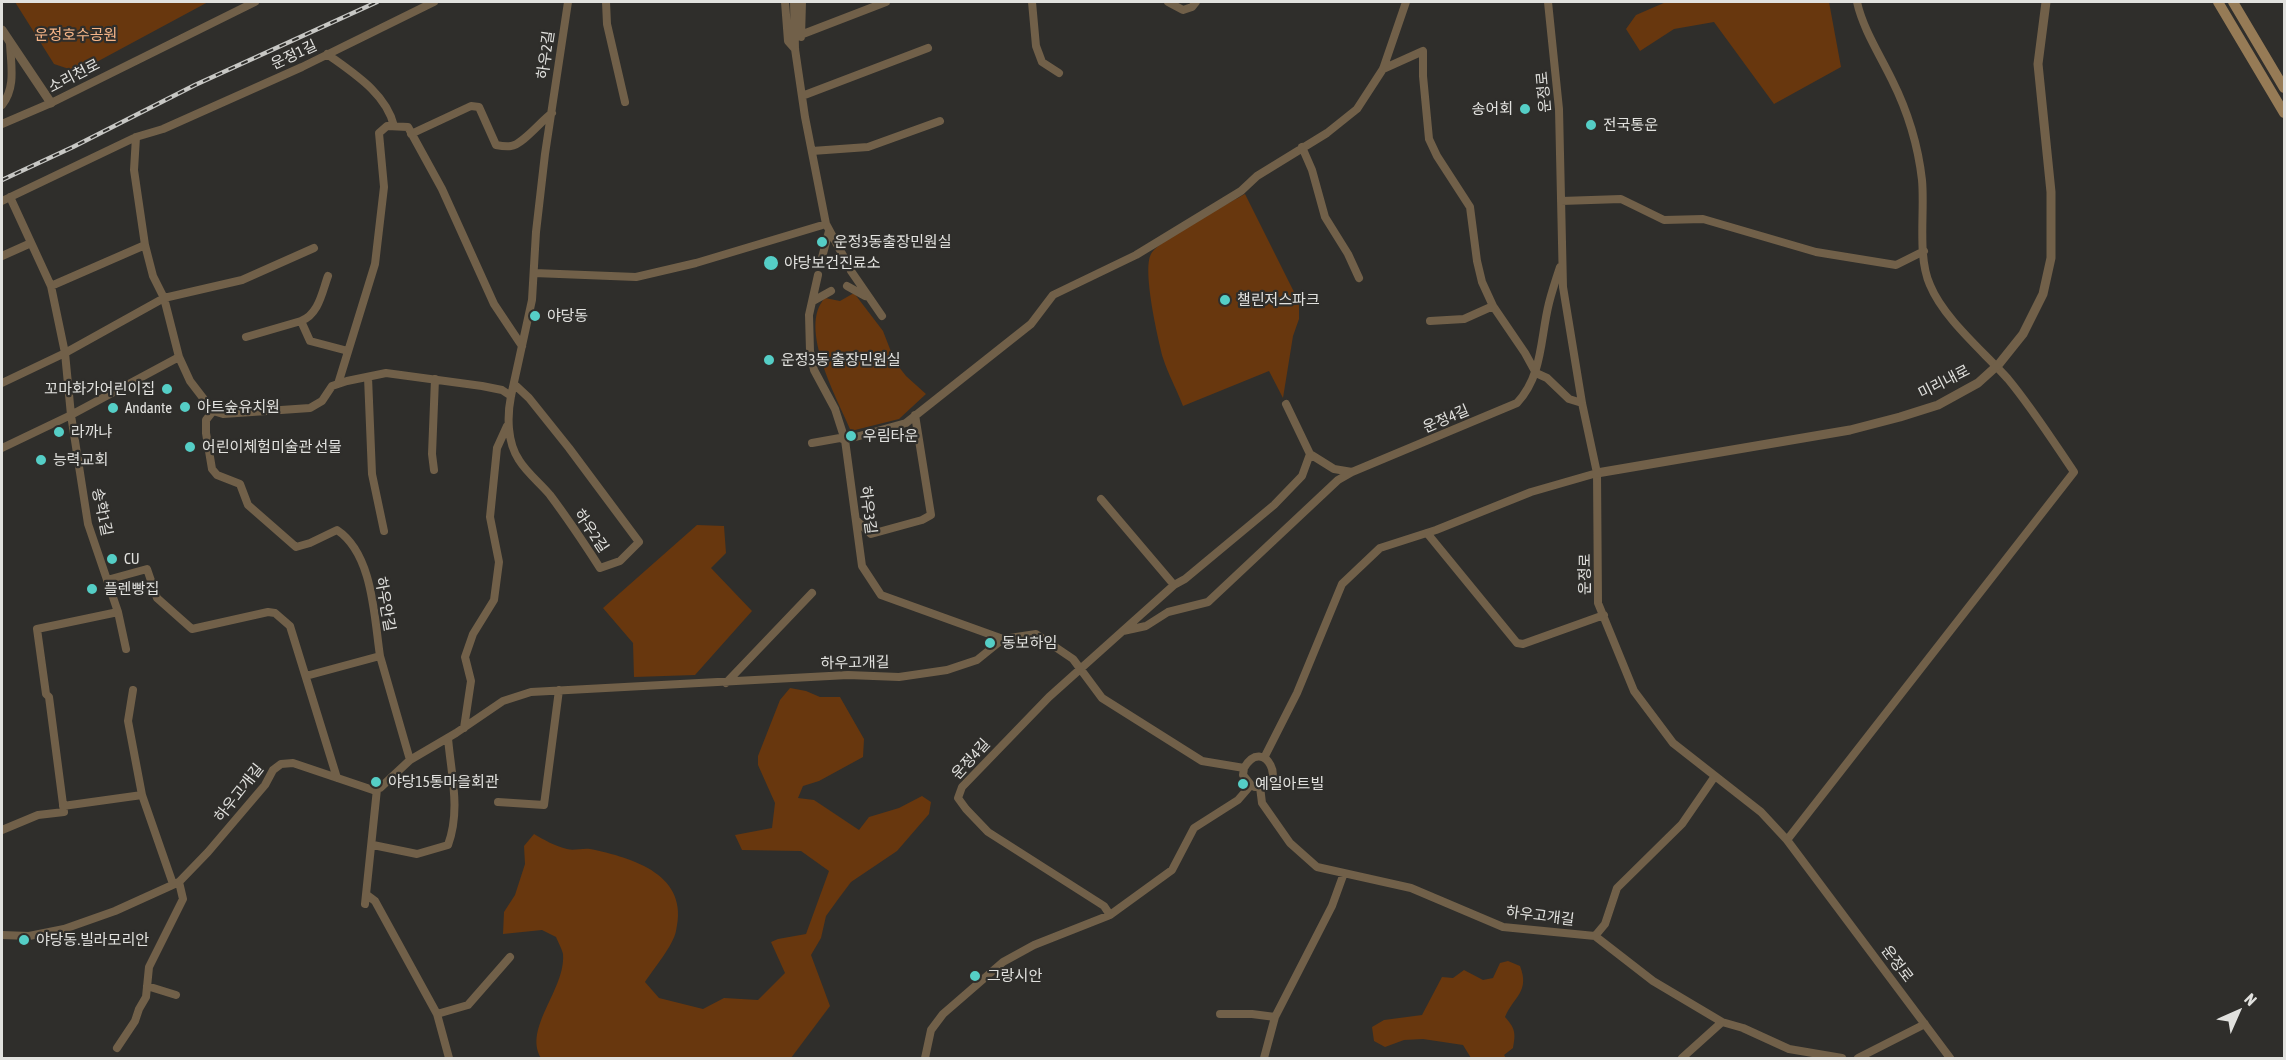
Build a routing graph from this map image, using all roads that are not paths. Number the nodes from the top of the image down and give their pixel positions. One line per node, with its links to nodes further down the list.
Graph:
1 (255, 2): 29 (street, 소리천로)
2 (434, 2): 23 (street, 운정1길)
3 (568, 2): 31 (street, 하우2길)
4 (606, 2): 28 (street)
5 (785, 2): 22 (street)
6 (794, 2): 22 (street)
7 (802, 2): 19 (street)
8 (886, 2): 19 (street)
9 (1032, 2): 25 (street)
10 (1168, 2): 11 (street)
11 (1196, 2)
12 (1406, 2): 24 (street)
13 (1548, 2): 42 (street, 운정로)
14 (1857, 2): 47 (street)
15 (2046, 2): 72 (street, 미리내로)
16 (2218, 2): 32 (main road)
17 (2233, 2): 26 (main road)
18 (2, 30): 20 (street)
19 (803, 34): 22 (street)
20 (10, 43): 29 (street); 30 (street)
21 (928, 48): 27 (street)
22 (795, 49): 27 (street)
23 (327, 54): 35 (street); 37 (street, 운정1길)
24 (1383, 69): 38 (street); 63 (street)
25 (1059, 72)
26 (2284, 88)
27 (802, 96): 39 (street)
28 (625, 102)
29 (51, 103): 34 (street, 소리천로)
30 (2, 105)
31 (552, 113): 36 (street); 53 (street, 하우2길)
32 (2284, 113)
33 (940, 121): 39 (street)
34 (2, 124)
35 (394, 126): 36 (street); 69 (street)
36 (411, 134): 68 (street)
37 (136, 137): 40 (street); 45 (street)
38 (1302, 147): 56 (street); 84 (street)
39 (812, 151): 43 (street)
40 (10, 197): 41 (street); 44 (street, 송학1길)
41 (2, 201)
42 (1561, 201): 47 (street); 49 (street, 운정로)
43 (828, 228): 50 (street); 51 (street); 53 (street)
44 (31, 243): 48 (street); 57 (street, 송학1길)
45 (145, 244): 57 (street); 61 (street)
46 (314, 248): 61 (street)
47 (1924, 251): 72 (street)
48 (2, 256)
49 (1562, 259): 73 (street, 운정4길); 80 (street, 운정로)
50 (846, 261)
51 (820, 265)
52 (851, 271): 60 (street)
53 (534, 273): 68 (street, 하우2길)
54 (328, 276): 65 (street)
55 (818, 276): 62 (street, 하우3길)
56 (1359, 278)
57 (51, 286): 70 (street, 송학1길)
58 (847, 286): 60 (street)
59 (831, 291): 62 (street)
60 (867, 296): 64 (street)
61 (164, 298): 70 (street); 71 (street)
62 (813, 301): 86 (street, 하우3길)
63 (1493, 306): 66 (street); 73 (street)
64 (882, 316)
65 (301, 321): 67 (street); 69 (street)
66 (1430, 321)
67 (246, 337)
68 (522, 346): 78 (street, 하우2길)
69 (348, 351): 77 (street)
70 (64, 352): 76 (street); 83 (street, 송학1길)
71 (179, 357): 82 (street); 83 (street)
72 (1996, 366): 92 (street, 미리내로); 125 (street)
73 (1536, 373): 80 (street); 91 (street, 운정4길)
74 (368, 377): 75 (street); 77 (street); 95 (street)
75 (435, 379): 79 (street); 90 (street)
76 (2, 383)
77 (338, 384): 82 (street)
78 (514, 384): 79 (street, 하우2길); 85 (street, 하우2길)
79 (511, 396): 85 (street, 하우2길)
80 (1582, 403): 92 (street, 운정로)
81 (1286, 404): 89 (street)
82 (213, 411): 105 (street, 하우안길)
83 (71, 415): 88 (street); 97 (street, 송학1길)
84 (915, 415): 86 (street); 94 (street)
85 (509, 422): 111 (street)
86 (845, 440): 87 (street); 94 (street, 하우3길)
87 (812, 443)
88 (2, 448)
89 (1310, 454): 91 (street); 98 (street, 운정4길)
90 (434, 470)
91 (1353, 472): 102 (street, 운정4길)
92 (1598, 473): 96 (street); 101 (street, 운정로)
93 (1101, 499): 98 (street)
94 (856, 520): 103 (street, 하우3길)
95 (384, 531)
96 (1427, 533): 101 (street); 113 (street)
97 (107, 580): 100 (street, 송학1길); 107 (street)
98 (1174, 585): 102 (street, 운정4길)
99 (812, 593): 108 (street)
100 (117, 612): 104 (street, 송학1길); 123 (street)
101 (1604, 615): 116 (street, 운정로)
102 (1121, 631): 106 (street, 운정4길)
103 (1003, 639): 106 (street); 108 (street, 하우고개길)
104 (126, 649)
105 (380, 656): 107 (street); 114 (street)
106 (1080, 668): 115 (street); 129 (street, 운정4길)
107 (306, 676): 117 (street)
108 (726, 683): 110 (street, 하우고개길)
109 (133, 690): 121 (street)
110 (559, 690): 111 (street, 하우고개길); 122 (street)
111 (464, 728): 112 (street, 하우고개길)
112 (448, 738): 114 (street, 하우고개길); 126 (street)
113 (1264, 758): 115 (street); 119 (street)
114 (411, 760): 120 (street, 하우고개길)
115 (1244, 768): 118 (street)
116 (1715, 776): 125 (street, 운정로); 131 (street, 하우고개길)
117 (337, 778): 120 (street, 하우고개길); 128 (street, 하우고개길)
118 (1251, 785): 119 (street); 129 (street)
119 (1260, 787): 127 (street, 하우고개길)
120 (377, 789): 126 (street)
121 (142, 795): 123 (street); 128 (street)
122 (498, 802)
123 (63, 806): 124 (street)
124 (2, 830)
125 (1787, 840): 139 (street, 운정로)
126 (373, 845): 135 (street)
127 (1344, 873): 131 (street, 하우고개길); 137 (street)
128 (176, 883): 130 (street, 하우고개길); 133 (street)
129 (1110, 915): 142 (street)
130 (2, 936)
131 (1595, 936): 138 (street)
132 (510, 957): 135 (street)
133 (147, 986): 134 (street); 140 (street)
134 (176, 995)
135 (437, 1014): 141 (street)
136 (1220, 1014): 137 (street)
137 (1275, 1017): 143 (street)
138 (1722, 1022): 144 (street); 145 (street)
139 (1925, 1024): 146 (street); 147 (street, 운정로)
140 (117, 1048)
141 (449, 1059)
142 (925, 1059)
143 (1264, 1059)
144 (1682, 1059)
145 (1842, 1059)
146 (1858, 1059)
147 (1950, 1059)

